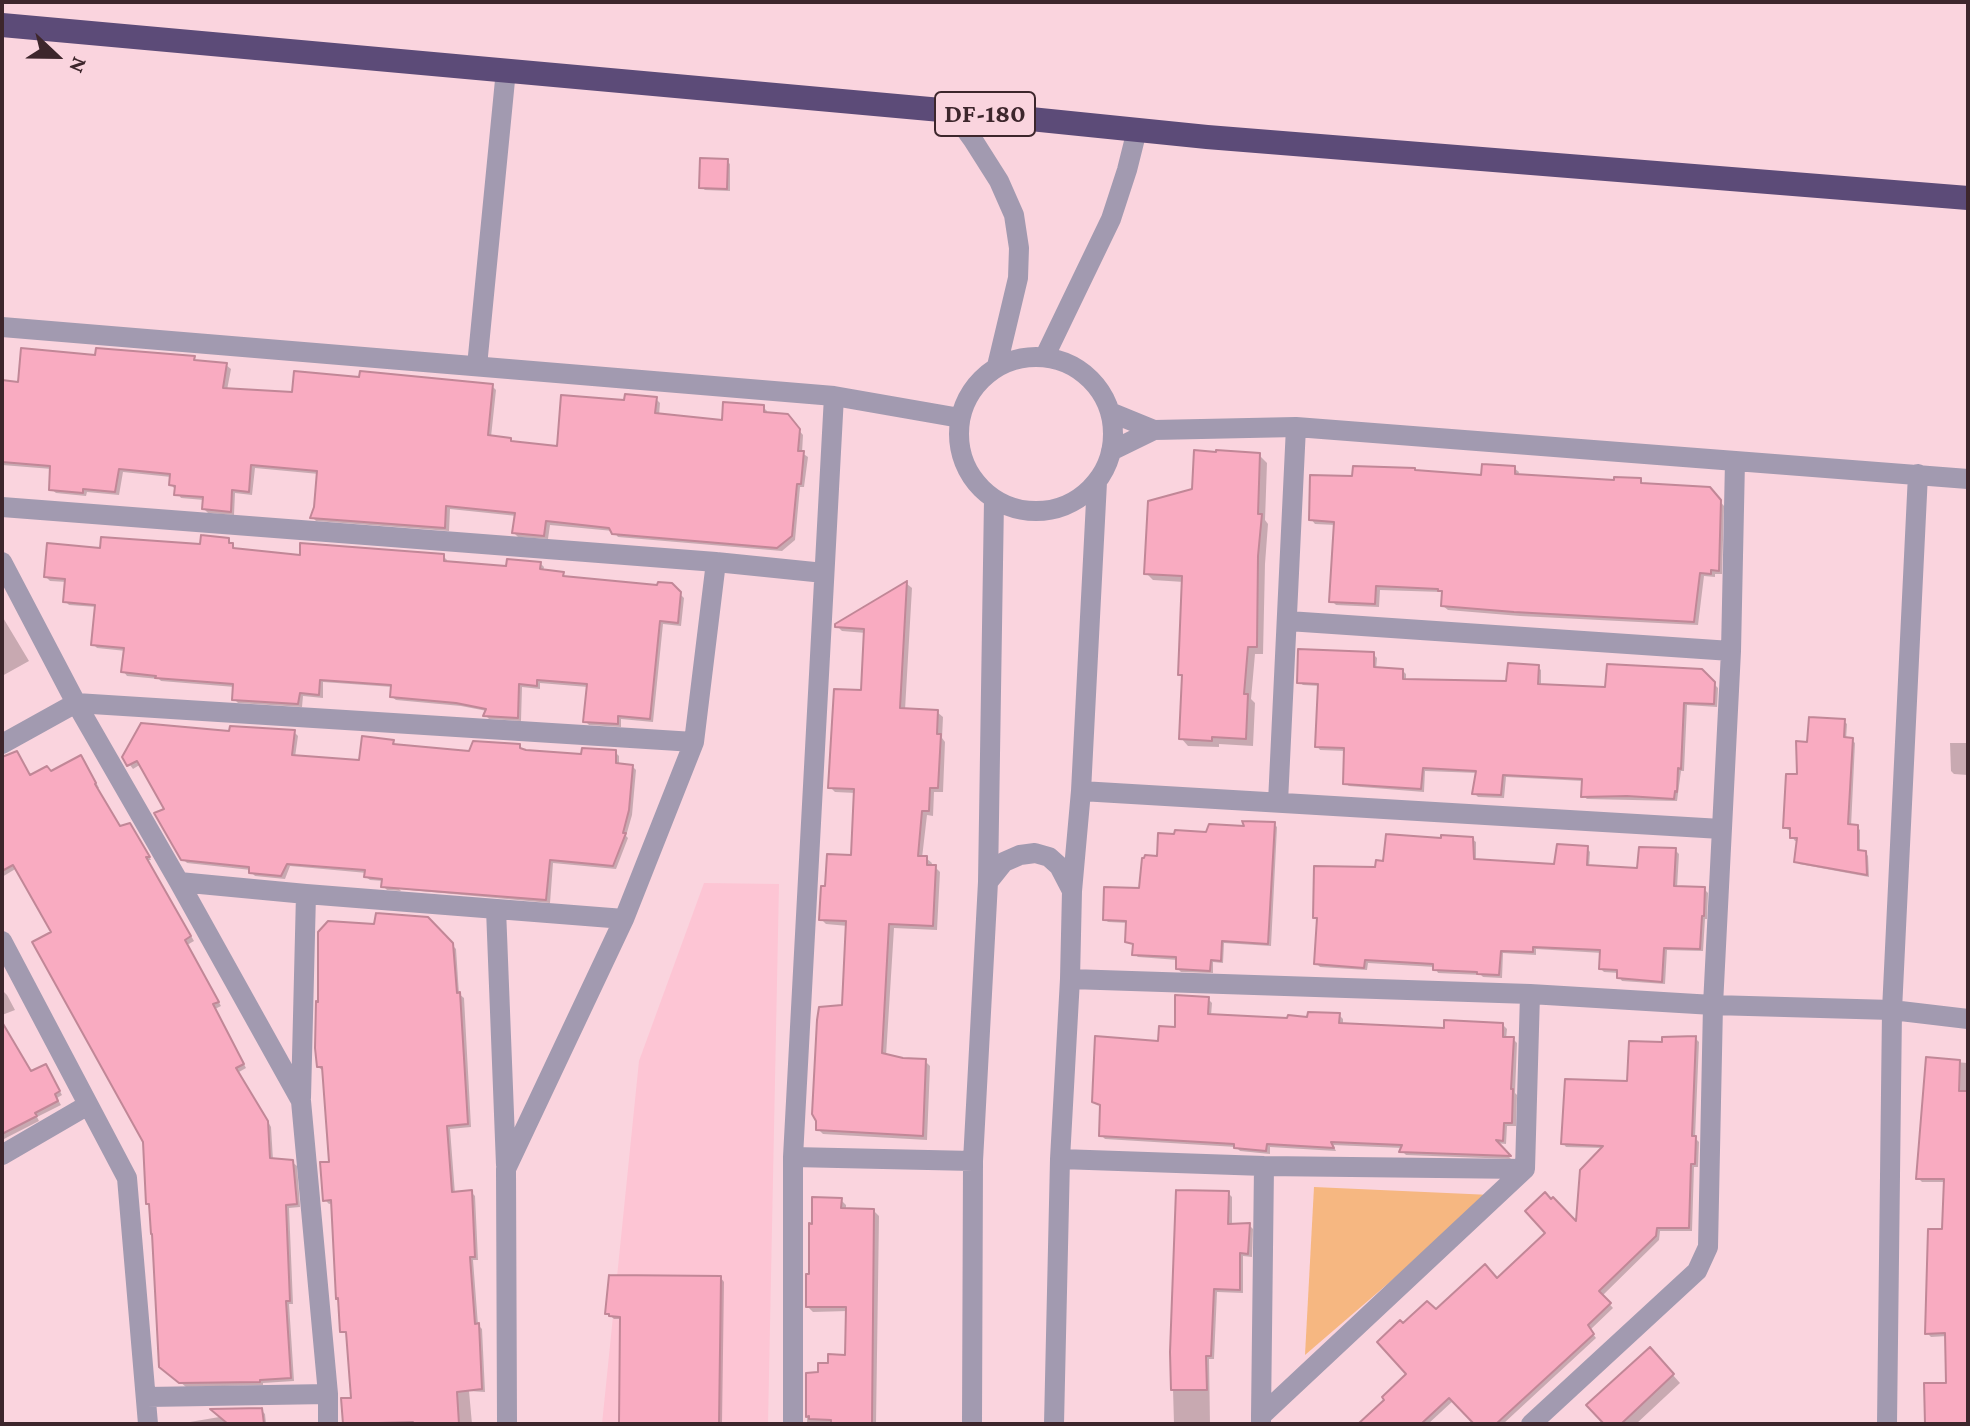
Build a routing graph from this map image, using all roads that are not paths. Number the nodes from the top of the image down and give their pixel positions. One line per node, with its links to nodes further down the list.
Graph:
1 (2, 25): 2 (highway, DF-180)
2 (506, 70): 3 (highway, DF-180); 8 (street)
3 (952, 111): 4 (highway, DF-180); 9 (street)
4 (1137, 130): 5 (highway, DF-180); 7 (street)
5 (1968, 198)
6 (2, 327): 8 (street)
7 (1045, 356): 9 (street); 11 (street)
8 (477, 366): 10 (street)
9 (997, 366): 12 (street)
10 (834, 396): 12 (street); 24 (street)
11 (1110, 412): 14 (street); 15 (street)
12 (960, 418): 20 (street)
13 (1296, 427): 14 (street); 16 (street); 25 (street)
14 (1154, 430): 15 (street)
15 (1111, 451): 19 (street)
16 (1735, 461): 17 (street); 26 (street)
17 (1918, 474): 18 (street); 43 (street)
18 (1968, 479)
19 (1097, 482): 20 (street); 30 (street)
20 (994, 500): 34 (street)
21 (2, 507): 23 (street)
22 (2, 562): 27 (street)
23 (716, 562): 24 (street); 28 (street)
24 (824, 573): 48 (street)
25 (1288, 621): 26 (street); 31 (street)
26 (1731, 651): 32 (street)
27 (76, 703): 28 (street); 29 (street); 33 (street)
28 (694, 742): 38 (street)
29 (2, 744)
30 (1081, 791): 31 (street); 35 (street)
31 (1278, 802): 32 (street)
32 (1721, 829): 42 (street)
33 (179, 882): 36 (street); 45 (street)
34 (988, 882): 35 (street); 50 (street)
35 (1072, 891): 40 (street)
36 (306, 894): 37 (street); 45 (street)
37 (496, 909): 38 (street); 52 (street)
38 (624, 919): 52 (street)
39 (3, 945): 46 (street)
40 (1070, 979): 41 (street); 49 (street)
41 (1530, 994): 42 (street); 53 (street)
42 (1713, 1005): 43 (street); 63 (street)
43 (1892, 1010): 44 (street); 64 (street)
44 (1968, 1019)
45 (301, 1101): 54 (street)
46 (88, 1105): 47 (street); 55 (street)
47 (2, 1155)
48 (793, 1157): 50 (street); 60 (street)
49 (1060, 1159): 51 (street); 62 (street)
50 (973, 1161): 61 (street)
51 (1264, 1166): 53 (street); 56 (street)
52 (506, 1169): 59 (street)
53 (1525, 1169): 56 (street)
54 (328, 1394): 55 (street); 58 (street)
55 (147, 1397): 57 (street)
56 (1261, 1420)
57 (148, 1424)
58 (328, 1424)
59 (507, 1424)
60 (793, 1424)
61 (972, 1424)
62 (1054, 1424)
63 (1531, 1424)
64 (1887, 1424)

